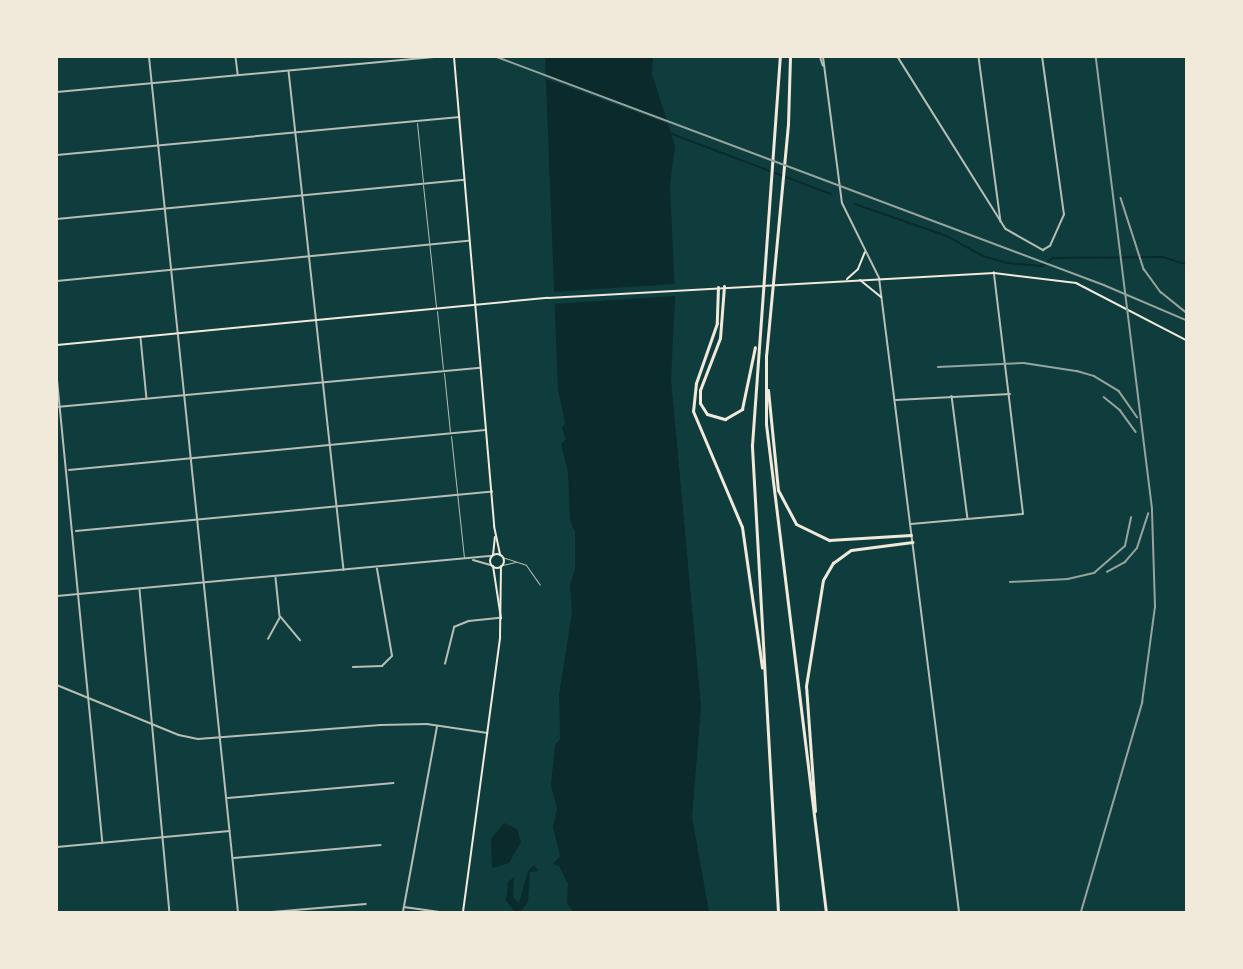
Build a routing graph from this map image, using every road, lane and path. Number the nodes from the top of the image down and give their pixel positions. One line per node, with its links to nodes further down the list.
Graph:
1 (149, 57): 15 (street)
2 (236, 57): 14 (street)
3 (363, 57): 12 (street)
4 (436, 57): 12 (street)
5 (454, 57): 17 (main road)
6 (780, 57): 44 (highway)
7 (790, 57): 50 (highway)
8 (822, 57): 30 (street)
9 (898, 57): 27 (street)
10 (979, 57): 27 (street)
11 (1042, 57): 27 (street)
12 (364, 64): 13 (street)
13 (289, 70): 14 (street); 19 (street)
14 (238, 75): 15 (street)
15 (152, 83): 16 (street); 20 (street)
16 (57, 92)
17 (459, 117): 18 (street); 22 (main road)
18 (417, 121): 19 (street); 23 (lane)
19 (296, 133): 20 (street); 24 (street)
20 (159, 145): 21 (street); 25 (street)
21 (57, 155)
22 (465, 180): 23 (street); 28 (main road)
23 (423, 183): 24 (street); 29 (lane)
24 (302, 194): 25 (street); 31 (street)
25 (165, 208): 26 (street); 32 (street)
26 (57, 219)
27 (1001, 223)
28 (470, 241): 29 (street); 41 (main road)
29 (429, 246): 31 (street); 42 (lane)
30 (865, 252): 34 (street); 36 (main road)
31 (310, 257): 32 (street); 43 (street)
32 (172, 270): 37 (street); 45 (street)
33 (994, 273): 34 (main road); 47 (main road); 54 (street)
34 (879, 278): 35 (main road); 40 (street)
35 (860, 279): 36 (main road); 40 (main road)
36 (846, 280): 38 (main road)
37 (57, 281)
38 (724, 286): 39 (main road); 44 (highway)
39 (718, 287): 41 (main road); 100 (highway)
40 (881, 297): 58 (street)
41 (475, 305): 42 (main road); 49 (main road)
42 (437, 309): 43 (main road); 51 (lane)
43 (316, 320): 45 (main road); 53 (street)
44 (758, 330): 100 (highway)
45 (179, 332): 46 (main road); 55 (street)
46 (141, 337): 48 (main road); 57 (street)
47 (1186, 340)
48 (57, 345)
49 (481, 368): 51 (street); 61 (main road)
50 (766, 370): 74 (highway); 110 (highway)
51 (444, 371): 53 (street); 62 (lane)
52 (57, 375): 60 (street)
53 (322, 382): 55 (street); 63 (street)
54 (1010, 394): 56 (street); 70 (street)
55 (186, 395): 57 (street); 64 (street)
56 (952, 396): 58 (street); 70 (street)
57 (147, 399): 60 (street)
58 (895, 400): 71 (street)
59 (57, 407): 60 (street)
60 (61, 407): 65 (street)
61 (486, 430): 62 (street); 66 (main road)
62 (450, 433): 63 (street); 67 (lane)
63 (330, 444): 64 (street); 68 (street)
64 (193, 457): 65 (street); 69 (street)
65 (68, 470): 72 (street)
66 (492, 492): 67 (street); 73 (main road)
67 (457, 495): 68 (street); 79 (lane)
68 (337, 507): 69 (street); 84 (street)
69 (199, 519): 72 (street); 88 (street)
70 (968, 519): 71 (street)
71 (910, 524): 74 (street)
72 (75, 531): 91 (street)
73 (495, 534): 76 (main road); 77 (main road)
74 (911, 535): 75 (street)
75 (912, 542): 110 (highway); 125 (street)
76 (492, 556): 77 (main road); 78 (street); 82 (main road)
77 (501, 556): 80 (lane); 81 (main road)
78 (470, 559): 79 (street); 82 (street)
79 (464, 560): 83 (street)
80 (518, 561): 81 (lane); 89 (lane)
81 (502, 565): 82 (main road); 87 (main road)
82 (492, 566): 86 (main road)
83 (377, 568): 84 (street); 98 (street)
84 (344, 571): 85 (street)
85 (276, 577): 88 (street); 93 (street)
86 (496, 581): 87 (main road); 94 (main road)
87 (500, 581): 94 (main road)
88 (206, 583): 90 (street); 105 (street)
89 (540, 585)
90 (140, 589): 91 (street); 102 (street)
91 (80, 594): 92 (street); 101 (street)
92 (57, 596)
93 (280, 616): 95 (street); 96 (street)
94 (501, 618): 97 (street); 104 (main road)
95 (268, 639)
96 (300, 640)
97 (445, 664)
98 (353, 668)
99 (57, 685): 101 (street)
100 (765, 685): 123 (highway)
101 (89, 698): 102 (street); 111 (street)
102 (152, 724): 105 (street); 109 (street)
103 (437, 726): 104 (street); 105 (street); 116 (street)
104 (488, 733): 122 (main road)
105 (221, 738): 107 (street)
106 (393, 783): 107 (street)
107 (228, 798): 108 (street)
108 (230, 831): 109 (street); 114 (street)
109 (163, 837): 111 (street); 117 (street)
110 (817, 842): 124 (highway)
111 (103, 843): 113 (street)
112 (380, 845): 114 (street)
113 (57, 847)
114 (233, 858): 118 (street)
115 (366, 904): 119 (street)
116 (404, 907): 120 (street); 121 (street)
117 (170, 912)
118 (238, 912)
119 (272, 912)
120 (403, 912)
121 (438, 912)
122 (463, 912)
123 (778, 912)
124 (826, 912)
125 (959, 912)

